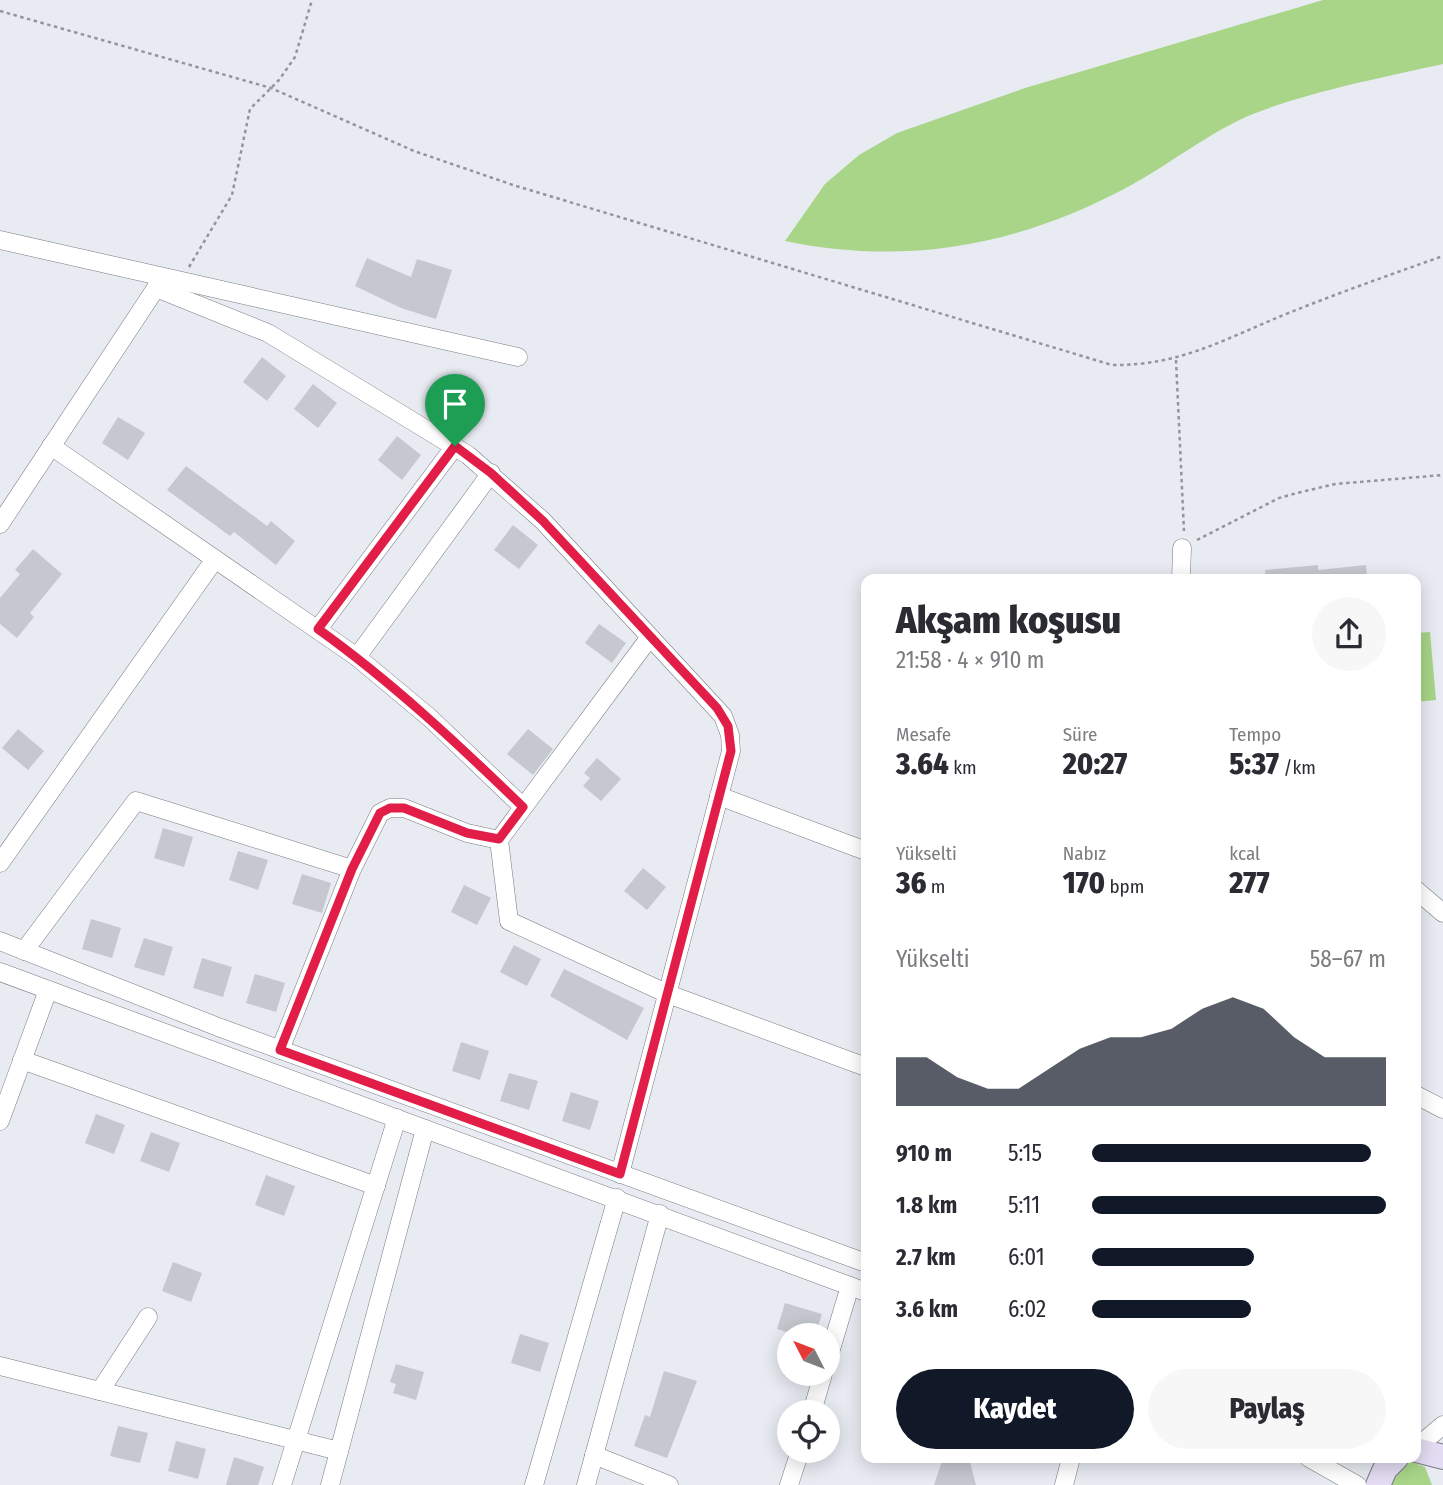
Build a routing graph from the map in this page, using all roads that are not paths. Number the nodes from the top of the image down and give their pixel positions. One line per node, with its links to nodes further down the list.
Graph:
1 (0, 240): 2 (street)
2 (158, 281): 3 (street); 4 (street); 5 (street)
3 (518, 357)
4 (51, 446): 7 (street); 9 (street)
5 (455, 446): 6 (street); 11 (street)
6 (491, 473): 12 (street); 13 (street)
7 (0, 523)
8 (1184, 547): 10 (street)
9 (215, 559): 11 (street); 18 (street)
10 (1181, 574)
11 (318, 629): 13 (street)
12 (650, 637): 14 (street); 15 (street)
13 (356, 657): 15 (street)
14 (719, 796): 17 (street); 26 (street)
15 (523, 807): 16 (street)
16 (499, 839): 19 (street); 26 (street)
17 (861, 849)
18 (0, 863)
19 (352, 869): 23 (street); 27 (street)
20 (1421, 894): 21 (street)
21 (1443, 913)
22 (0, 941): 23 (street)
23 (24, 951): 27 (street)
24 (0, 972): 25 (street)
25 (48, 990): 28 (street); 32 (street)
26 (668, 994): 29 (street); 35 (street)
27 (280, 1050): 35 (street)
28 (22, 1060): 33 (street); 36 (street)
29 (861, 1065)
30 (1421, 1098): 31 (street)
31 (1443, 1109)
32 (397, 1118): 34 (street); 36 (street)
33 (0, 1121)
34 (425, 1129): 37 (street); 49 (street)
35 (620, 1174): 39 (street)
36 (376, 1186): 46 (street)
37 (617, 1198): 38 (street); 58 (street)
38 (660, 1214): 40 (street); 50 (street)
39 (861, 1261)
40 (858, 1289): 42 (street)
41 (148, 1317): 44 (street)
42 (840, 1331)
43 (0, 1366): 44 (street)
44 (100, 1391): 46 (street)
45 (1443, 1425): 47 (street)
46 (296, 1440): 49 (street); 56 (street)
47 (1421, 1445)
48 (1421, 1450): 51 (street)
49 (339, 1451): 57 (street)
50 (594, 1455): 59 (street); 60 (street)
51 (1443, 1457)
52 (796, 1463): 61 (street)
53 (1070, 1463): 62 (street)
54 (1317, 1463): 63 (street)
55 (1391, 1463): 64 (street)
56 (282, 1485)
57 (330, 1485)
58 (534, 1485)
59 (586, 1485)
60 (669, 1485)
61 (789, 1485)
62 (1064, 1485)
63 (1357, 1485)
64 (1378, 1485)

